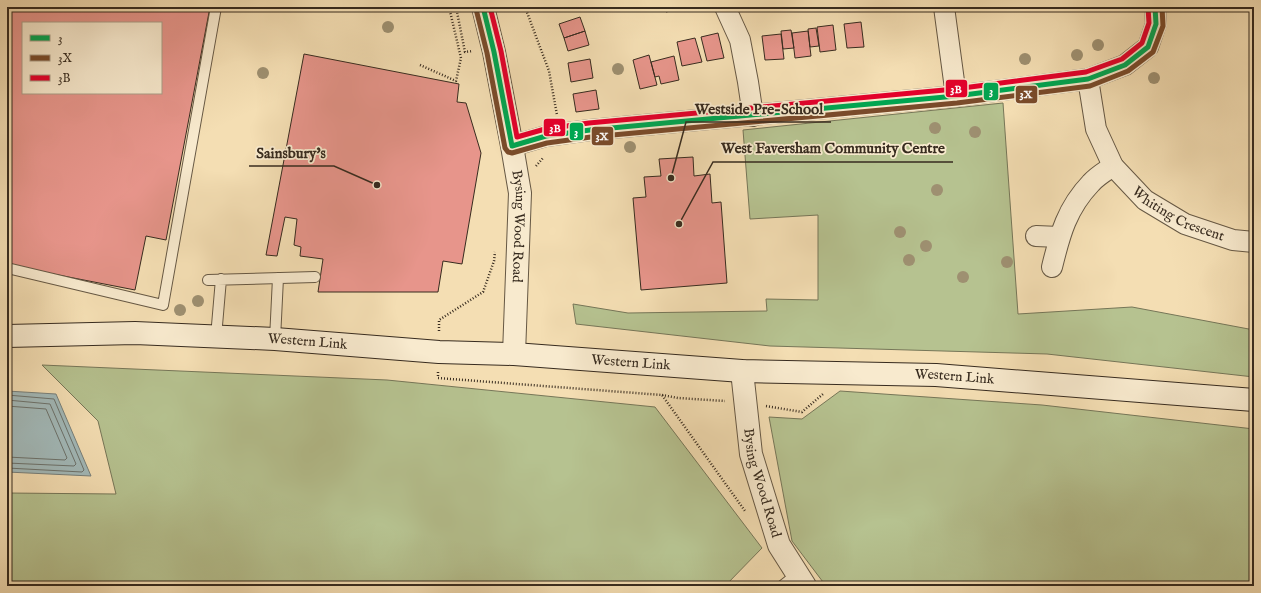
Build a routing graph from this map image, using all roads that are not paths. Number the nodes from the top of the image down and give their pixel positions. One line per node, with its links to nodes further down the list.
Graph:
1 (216, 7): 15 (lane)
2 (483, 7): 9 (main road, Bysing Wood Road)
3 (725, 7): 8 (street)
4 (944, 7): 7 (street)
5 (1155, 7): 6 (street)
6 (1088, 79): 7 (street); 10 (street, Whiting Crescent)
7 (956, 96): 8 (street)
8 (753, 116): 9 (street)
9 (512, 146): 23 (main road, Bysing Wood Road)
10 (1114, 166): 12 (street); 13 (street, Whiting Crescent)
11 (1036, 236): 12 (street)
12 (1059, 237): 14 (street)
13 (1254, 242)
14 (1052, 267)
15 (7, 268)
16 (278, 278): 17 (lane); 18 (lane); 22 (lane)
17 (315, 278)
18 (221, 279): 19 (lane); 21 (lane)
19 (208, 280)
20 (7, 336): 21 (main road, Western Link)
21 (216, 337): 22 (main road, Western Link)
22 (275, 339): 23 (main road, Western Link)
23 (514, 354): 24 (main road, Western Link)
24 (742, 371): 25 (main road, Western Link); 26 (main road, Bysing Wood Road)
25 (1254, 400)
26 (794, 582)

